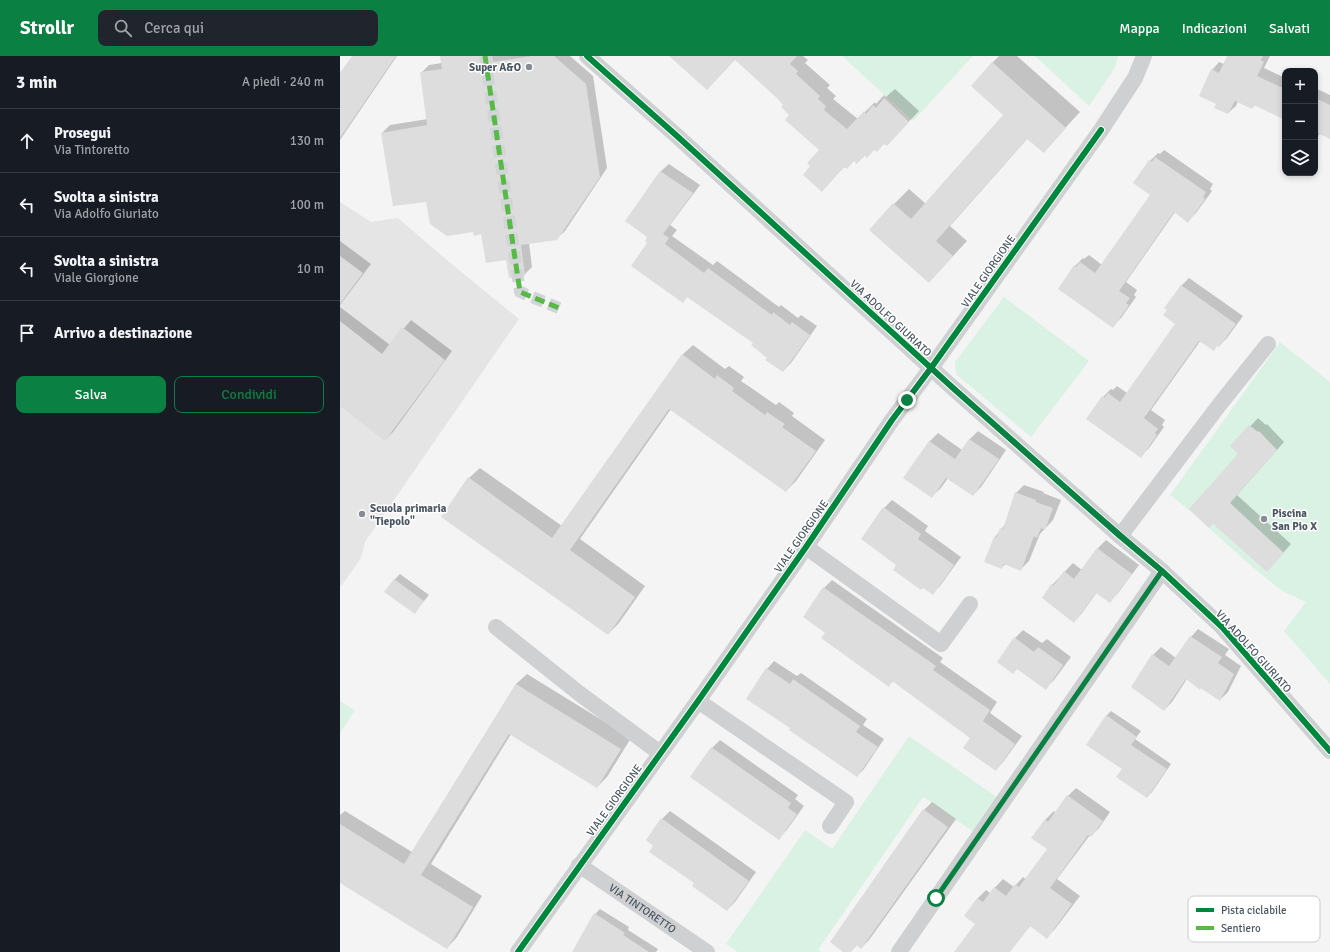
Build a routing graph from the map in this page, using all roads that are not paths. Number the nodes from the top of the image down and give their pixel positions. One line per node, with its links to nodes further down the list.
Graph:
1 (587, 56): 4 (street, VIA ADOLFO GIURIATO)
2 (1144, 56): 4 (street, VIALE GIORGIONE)
3 (1268, 344): 5 (street)
4 (931, 368): 5 (street, VIA ADOLFO GIURIATO); 6 (street, VIALE GIORGIONE)
5 (1120, 536): 7 (street, VIA ADOLFO GIURIATO)
6 (806, 547): 8 (street, VIALE GIORGIONE); 10 (street, VIALE GIORGIONE)
7 (1162, 571): 11 (street, VIA ADOLFO GIURIATO); 17 (street)
8 (970, 604)
9 (496, 627): 12 (street)
10 (698, 701): 12 (street, VIALE GIORGIONE); 13 (street)
11 (1330, 751)
12 (660, 753): 14 (street, VIALE GIORGIONE)
13 (830, 826)
14 (579, 865): 15 (street, VIALE GIORGIONE); 16 (street, VIA TINTORETTO)
15 (518, 952)
16 (707, 952)
17 (899, 952)

